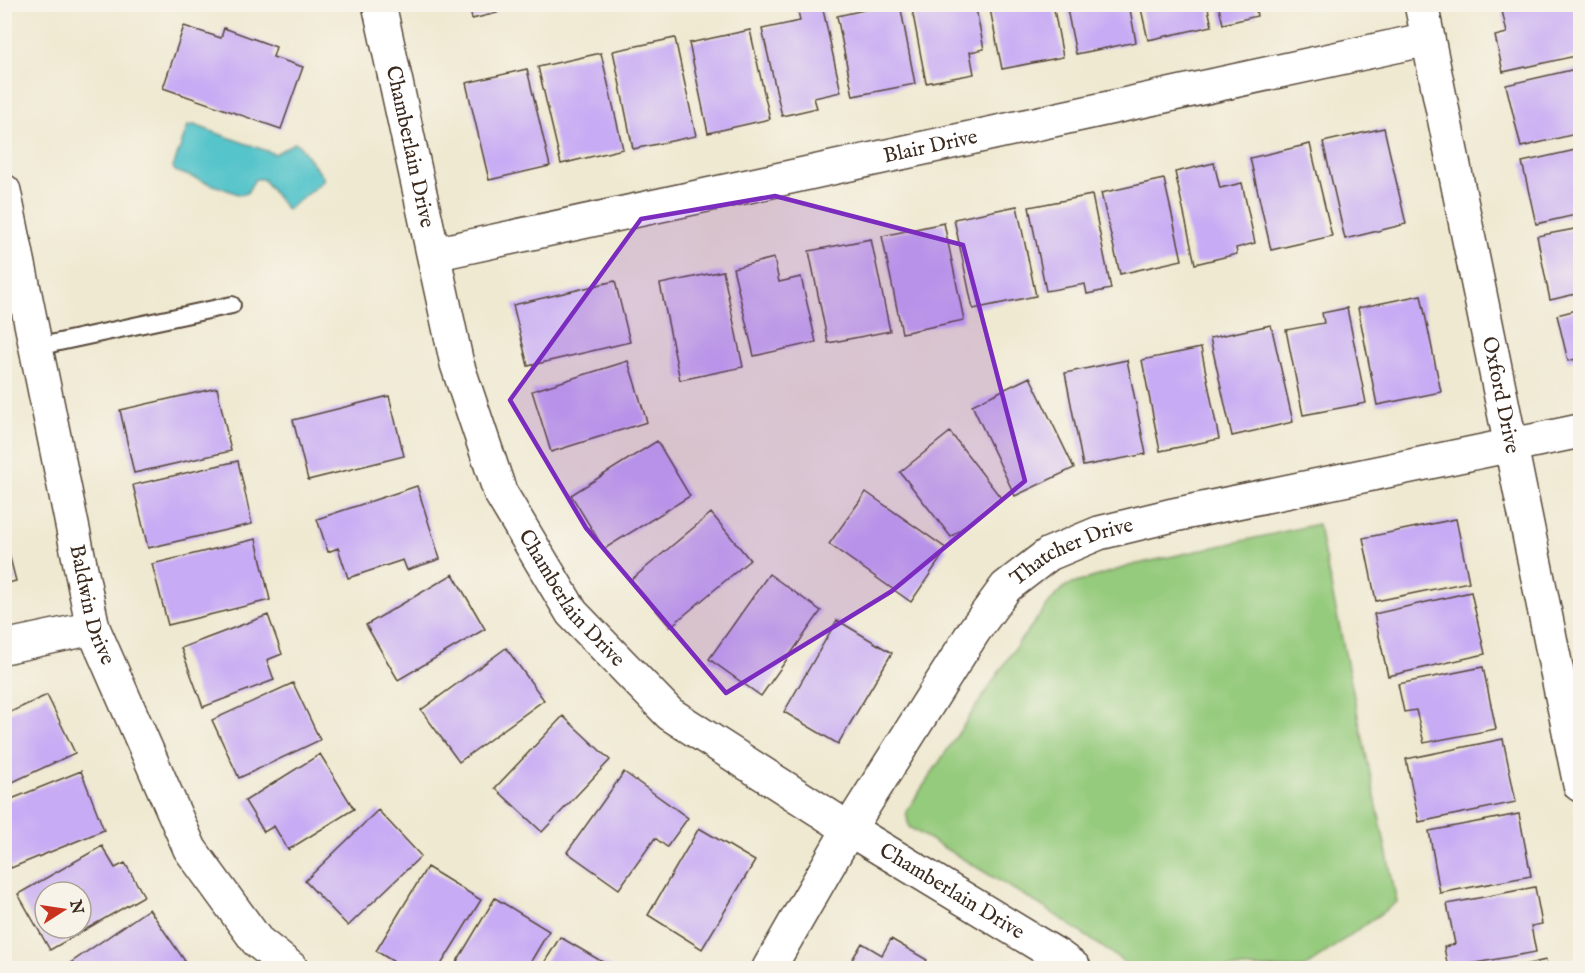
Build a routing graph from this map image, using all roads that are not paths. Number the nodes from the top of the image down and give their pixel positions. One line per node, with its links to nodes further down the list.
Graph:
1 (379, 4): 5 (street, Chamberlain Drive)
2 (1420, 4): 3 (street, Oxford Drive)
3 (1428, 39): 5 (street, Blair Drive); 9 (street, Oxford Drive)
4 (4, 192): 7 (street, Baldwin Drive)
5 (434, 254): 13 (street, Chamberlain Drive)
6 (232, 305): 7 (lane)
7 (36, 347): 10 (street, Baldwin Drive)
8 (1581, 431): 9 (street, Thatcher Drive)
9 (1512, 445): 12 (street, Oxford Drive); 13 (street, Thatcher Drive)
10 (93, 628): 11 (street); 14 (street, Baldwin Drive)
11 (4, 647)
12 (1581, 785)
13 (849, 829): 15 (street, Thatcher Drive); 16 (street, Chamberlain Drive)
14 (291, 969)
15 (769, 969)
16 (1074, 969)

